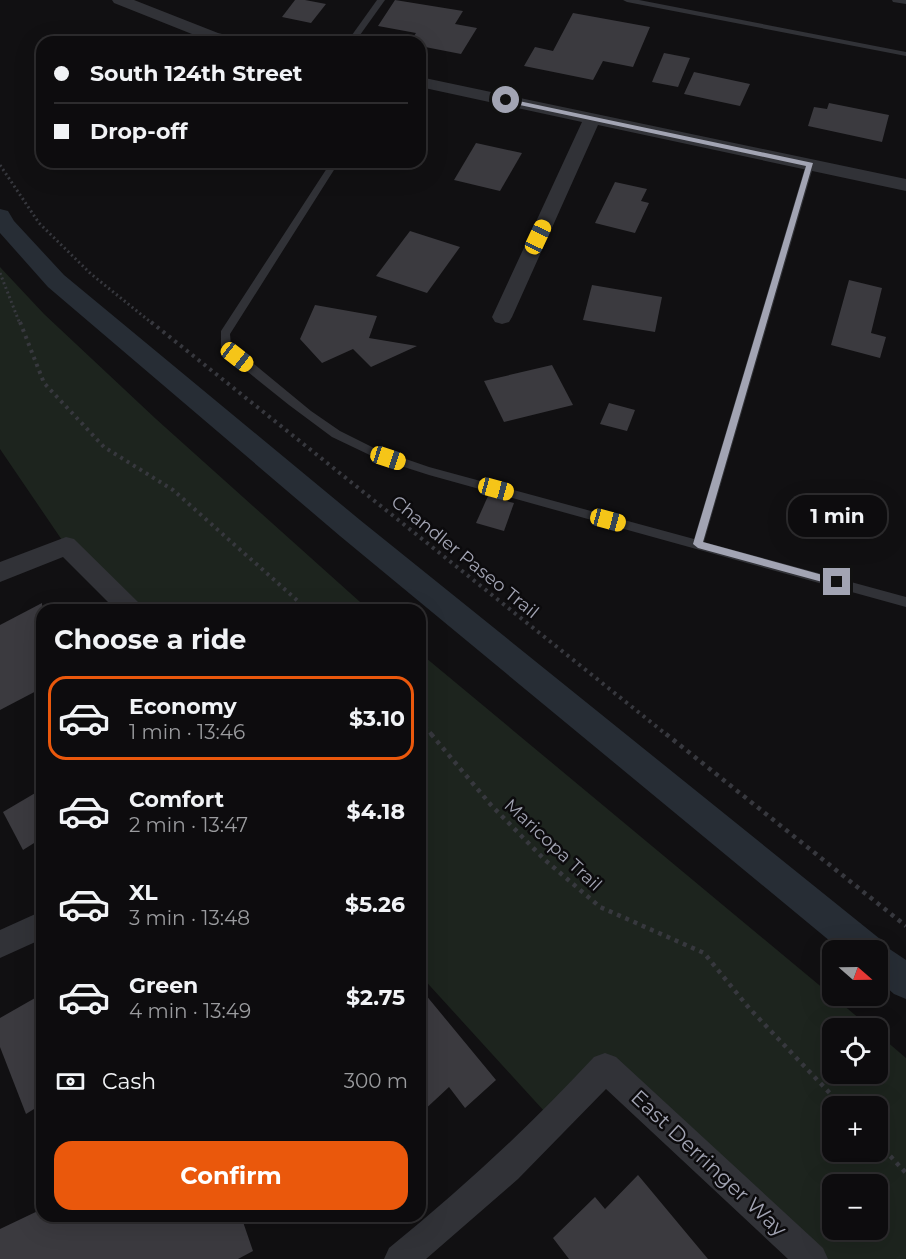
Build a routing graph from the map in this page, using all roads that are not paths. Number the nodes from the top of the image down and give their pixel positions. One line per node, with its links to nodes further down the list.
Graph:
1 (120, 0): 6 (street)
2 (381, 0): 7 (lane)
3 (627, 0): 8 (lane)
4 (896, 0): 5 (lane)
5 (906, 2)
6 (202, 36)
7 (355, 36)
8 (906, 54)
9 (426, 83): 10 (street)
10 (592, 118): 11 (street); 14 (street)
11 (810, 164): 13 (street); 15 (lane)
12 (331, 168): 15 (lane)
13 (906, 185)
14 (502, 317)
15 (698, 544): 17 (lane)
16 (0, 572): 18 (street)
17 (906, 602)
18 (125, 604)
19 (36, 928): 20 (street)
20 (0, 944)
21 (400, 1259): 22 (street, East Derringer Way)
22 (812, 1259)

